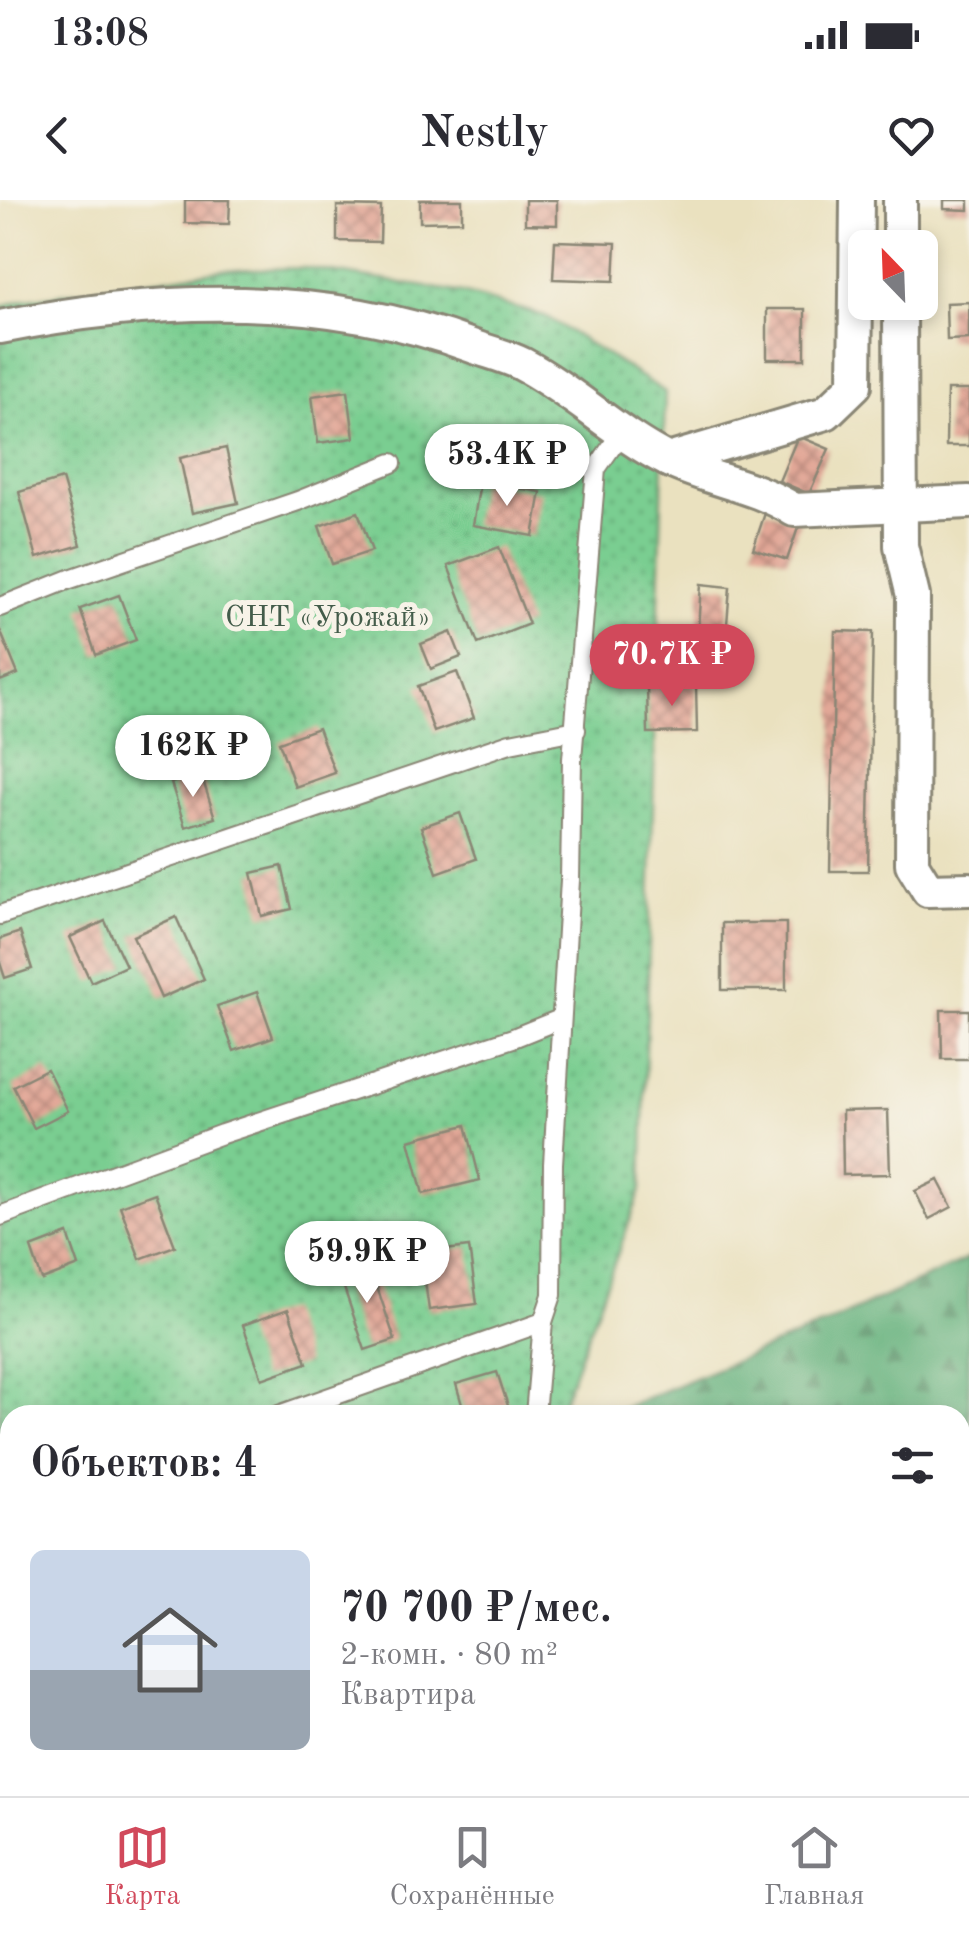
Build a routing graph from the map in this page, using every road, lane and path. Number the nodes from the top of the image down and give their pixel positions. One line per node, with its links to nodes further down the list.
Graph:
1 (857, 200): 7 (street)
2 (900, 200): 3 (street)
3 (900, 230)
4 (900, 320): 9 (street)
5 (0, 326): 6 (street)
6 (622, 432): 7 (street); 12 (lane)
7 (668, 460): 9 (street)
8 (392, 463): 11 (lane)
9 (900, 502): 10 (street); 13 (street)
10 (969, 502)
11 (0, 608)
12 (576, 730): 14 (lane); 15 (lane)
13 (969, 890)
14 (0, 915)
15 (560, 1019): 16 (lane); 17 (lane)
16 (0, 1216)
17 (543, 1322): 18 (lane); 19 (lane)
18 (307, 1405)
19 (537, 1405)

